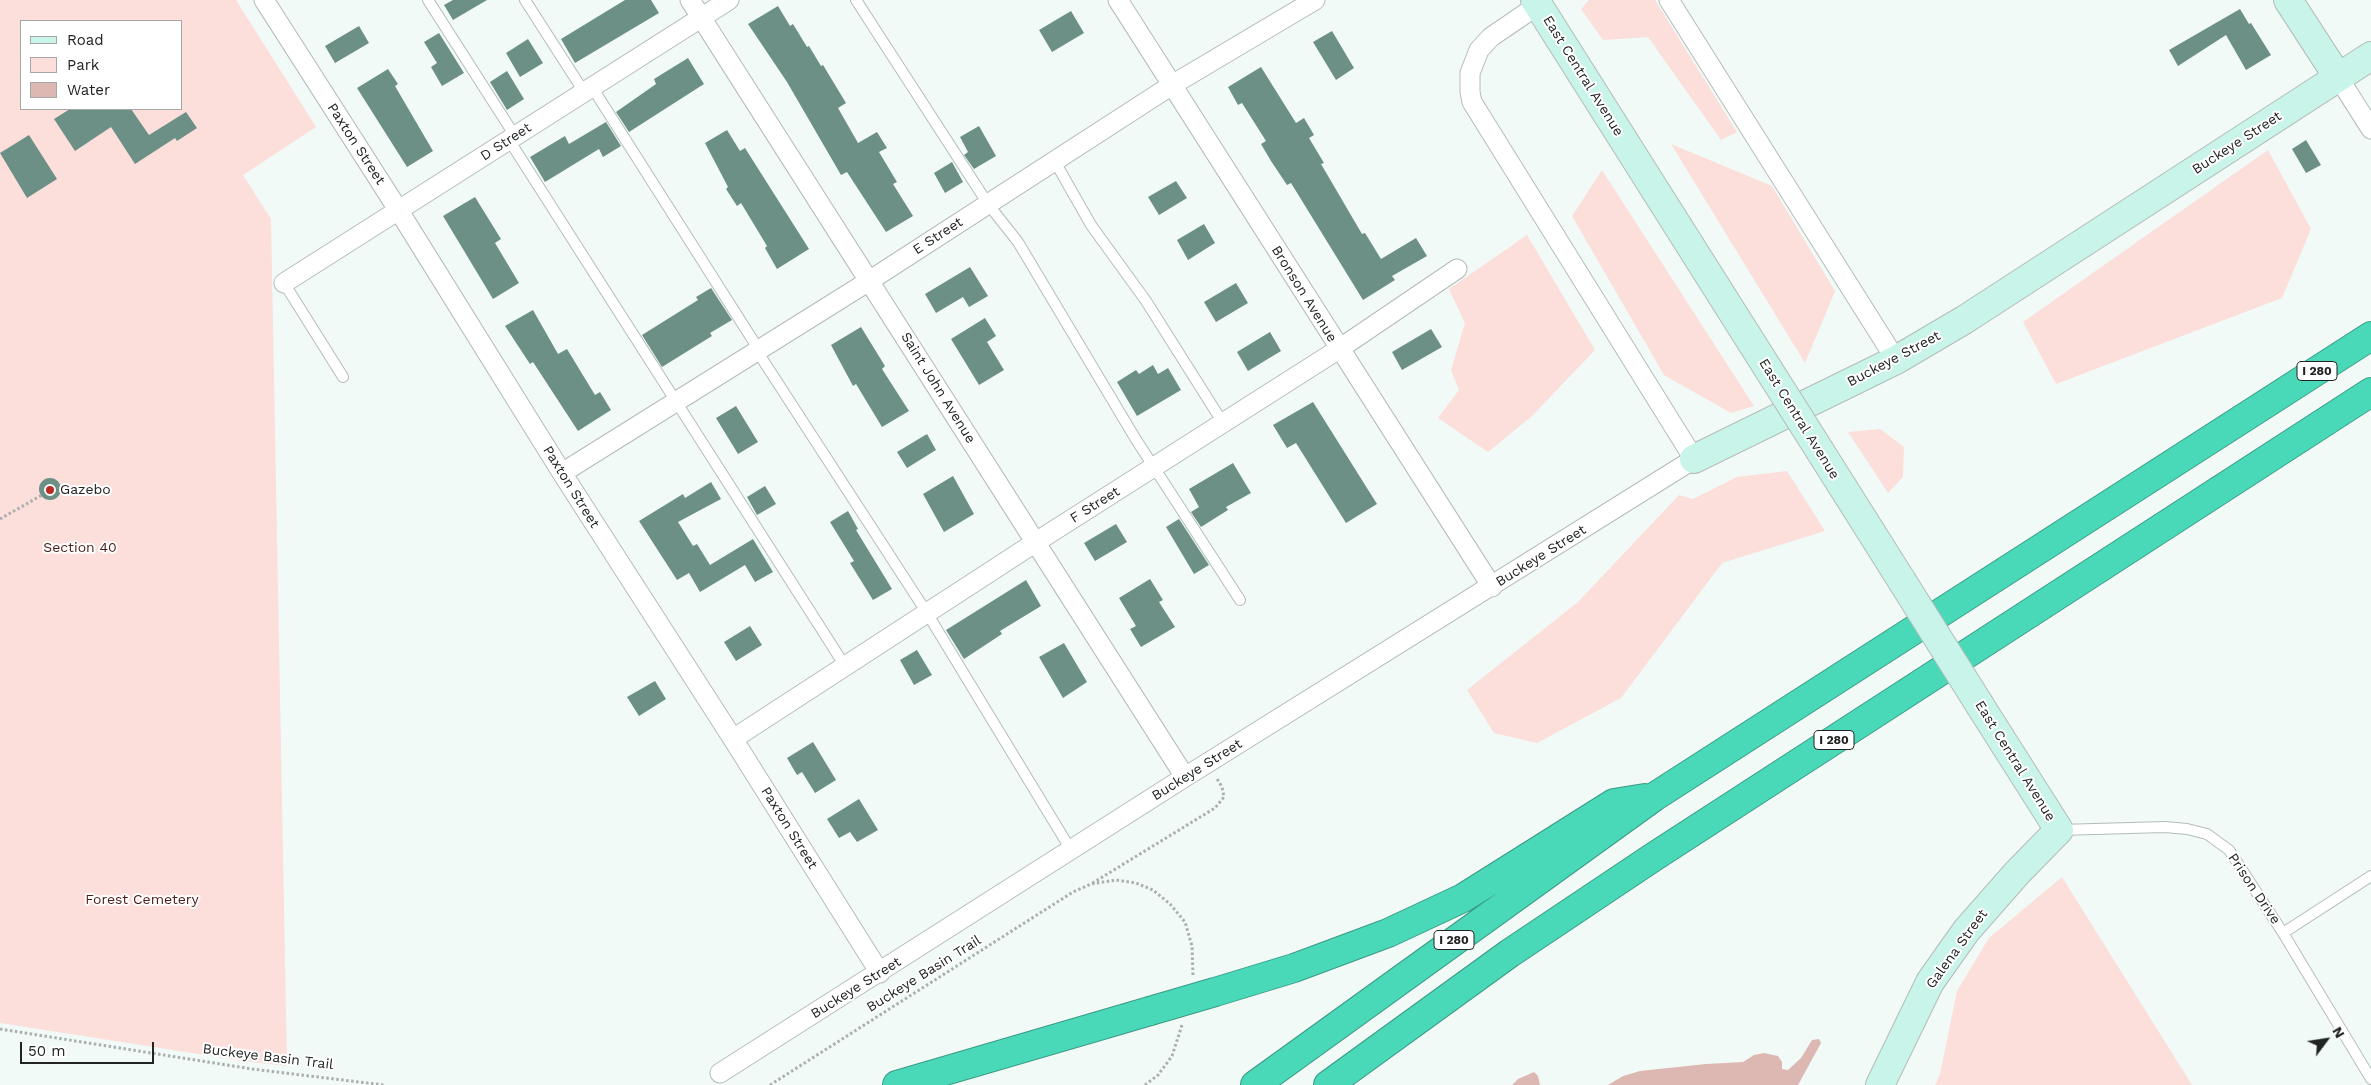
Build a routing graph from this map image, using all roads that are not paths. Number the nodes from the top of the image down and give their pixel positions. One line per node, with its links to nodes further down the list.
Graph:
1 (264, 0): 21 (street, Paxton Street)
2 (525, 0): 16 (lane)
3 (690, 0): 12 (street, Saint John Avenue)
4 (728, 0): 12 (street, D Street)
5 (856, 0): 20 (lane)
6 (1118, 0): 15 (street, Bronson Avenue)
7 (1315, 0): 15 (street, E Street)
8 (1670, 0): 28 (street)
9 (2288, 0): 14 (street)
10 (433, 2): 18 (lane)
11 (1541, 3): 33 (street, East Central Avenue); 44 (street, East Central Avenue, bridge)
12 (701, 17): 16 (street, D Street); 23 (street, Saint John Avenue)
13 (2371, 56): 14 (street, Buckeye Street)
14 (2338, 78): 17 (street); 28 (street, Buckeye Street)
15 (1172, 85): 19 (street, E Street); 26 (street, Bronson Avenue)
16 (588, 90): 18 (street, D Street); 27 (lane)
17 (2371, 129)
18 (512, 138): 21 (street, D Street); 31 (lane)
19 (1054, 160): 20 (street, E Street); 32 (lane)
20 (988, 204): 23 (street, E Street); 34 (lane)
21 (399, 210): 24 (street, D Street); 35 (street, Paxton Street)
22 (1456, 270): 26 (street, F Street)
23 (869, 281): 27 (street, E Street); 36 (street, Saint John Avenue)
24 (284, 283): 29 (lane)
25 (2371, 336): 43 (highway, I 280)
26 (1339, 348): 32 (street, F Street); 37 (street, Bronson Avenue)
27 (758, 350): 31 (street, E Street); 39 (lane)
28 (1896, 360): 33 (street, Buckeye Street)
29 (344, 378)
30 (2371, 392): 53 (highway, I 280)
31 (676, 401): 35 (street, E Street); 40 (lane)
32 (1223, 423): 34 (street, F Street)
33 (1694, 459): 37 (street, Buckeye Street)
34 (1154, 468): 36 (street, F Street); 38 (lane)
35 (562, 473): 41 (street, Paxton Street)
36 (1036, 542): 39 (street, F Street); 42 (street, Saint John Avenue)
37 (1492, 587): 42 (street, Buckeye Street)
38 (1240, 600)
39 (927, 613): 40 (street, F Street); 45 (lane)
40 (845, 666): 41 (street, F Street)
41 (733, 738): 48 (street, Paxton Street)
42 (1186, 777): 45 (street, Buckeye Street)
43 (1654, 797): 51 (highway, bridge); 52 (highway, I 280)
44 (2059, 830): 47 (lane, Prison Drive); 54 (street, Galena Street)
45 (1071, 850): 48 (street, Buckeye Street)
46 (2371, 876): 47 (lane)
47 (2283, 933): 50 (lane, Prison Drive)
48 (880, 973): 49 (street, Buckeye Street)
49 (720, 1073)
50 (2370, 1076)
51 (899, 1084)
52 (1255, 1085)
53 (1328, 1085)
54 (1880, 1085)

